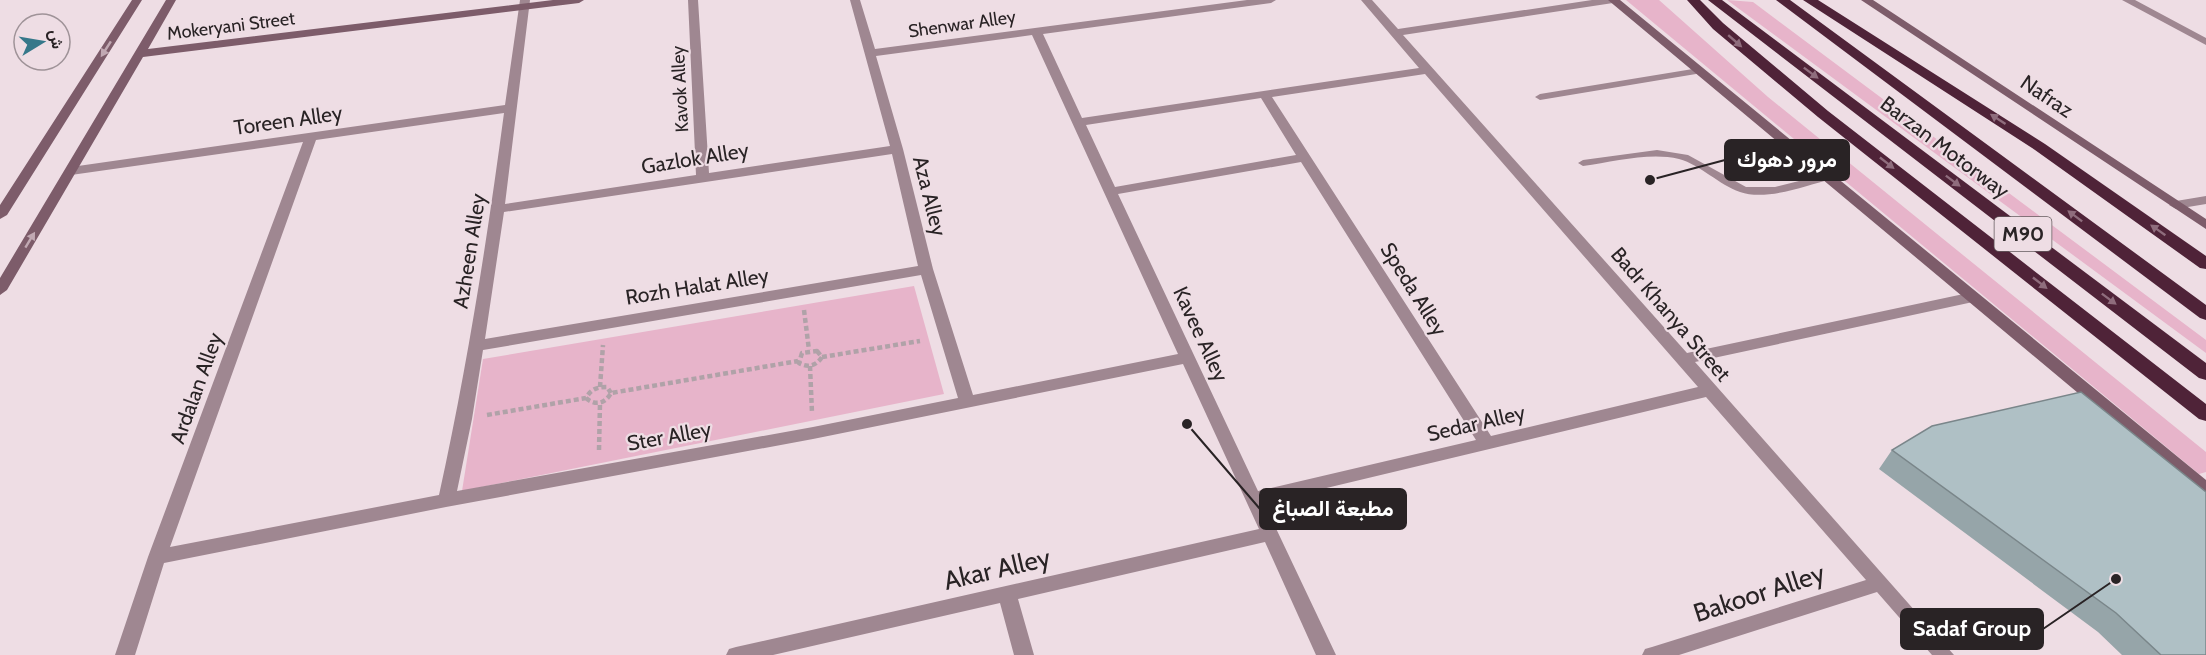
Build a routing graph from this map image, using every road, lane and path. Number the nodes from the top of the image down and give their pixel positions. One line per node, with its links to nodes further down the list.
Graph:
1 (137, 0): 38 (main road, one-way to 38)
2 (171, 0): 20 (main road)
3 (579, 0): 15 (main road, Mokeryani Street)
4 (693, 0): 32 (street, Kavok Alley)
5 (855, 0): 19 (street, Aza Alley)
6 (1270, 0): 16 (street, Shenwar Alley)
7 (1366, 0): 17 (street, Badr Khanya Street)
8 (1613, 0): 17 (street); 22 (main road)
9 (1693, 0): 62 (highway, one-way to 62)
10 (1714, 0): 55 (highway, Barzan Motorway / M90, one-way to 55)
11 (1782, 0): 45 (highway, Barzan Motorway / M90, one-way to 11)
12 (1809, 0): 40 (highway, one-way to 12)
13 (1866, 0): 36 (main road, Nafraz)
14 (2127, 0): 18 (street)
15 (524, 3): 20 (main road, Mokeryani Street); 25 (street, Azheen Alley)
16 (1036, 31): 19 (street, Shenwar Alley); 26 (street, Kavee Alley)
17 (1397, 33): 21 (street, Badr Khanya Street)
18 (2206, 42)
19 (871, 53): 28 (street, Aza Alley)
20 (138, 54): 31 (main road)
21 (1428, 70): 23 (street); 52 (street, Badr Khanya Street)
22 (1699, 71): 24 (lane); 33 (main road)
23 (1264, 94): 26 (street); 29 (street, Speda Alley)
24 (1540, 97)
25 (511, 108): 27 (street, Toreen Alley); 37 (street, Azheen Alley)
26 (1078, 122): 34 (street, Kavee Alley)
27 (311, 137): 31 (street, Toreen Alley); 71 (street, Ardalan Alley)
28 (897, 149): 32 (street, Gazlok Alley); 41 (street, Aza Alley)
29 (1305, 157): 34 (street); 65 (street, Speda Alley)
30 (1583, 163): 33 (lane)
31 (71, 171): 42 (main road, one-way to 31)
32 (703, 176): 37 (street, Gazlok Alley)
33 (1827, 177): 44 (main road)
34 (1112, 190): 51 (street, Kavee Alley)
35 (2206, 200): 36 (street)
36 (2176, 205): 39 (main road, Nafraz)
37 (498, 209): 48 (street, Azheen Alley)
38 (0, 215)
39 (2206, 225)
40 (2206, 264)
41 (926, 269): 43 (street, Rozh Halat Alley); 60 (street, Aza Alley)
42 (0, 290)
43 (802, 290): 46 (street, Rozh Halat Alley); 49 (path)
44 (1973, 297): 52 (street); 67 (main road)
45 (2206, 314)
46 (604, 323): 48 (street, Rozh Halat Alley); 56 (path)
47 (920, 341): 50 (path)
48 (475, 346): 63 (street, Azheen Alley)
49 (809, 350): 50 (path); 53 (path)
50 (822, 357): 54 (path)
51 (1189, 357): 60 (street, Ster Alley); 68 (street, Kavee Alley)
52 (1683, 359): 57 (street, Badr Khanya Street)
53 (798, 360): 54 (path); 58 (path)
54 (810, 366): 64 (path)
55 (2206, 373)
56 (600, 387): 58 (path); 59 (path)
57 (1710, 390): 65 (street, Sedar Alley); 72 (street, Badr Khanya Street)
58 (611, 393): 61 (path)
59 (586, 398): 61 (path); 63 (path)
60 (967, 401): 64 (street, Ster Alley)
61 (600, 403): 66 (path)
62 (2206, 414)
63 (464, 419): 69 (street, Azheen Alley)
64 (813, 433): 69 (street, Ster Alley)
65 (1487, 443): 68 (street, Sedar Alley)
66 (599, 460)
67 (2206, 490)
68 (1253, 499): 70 (street, Kavee Alley)
69 (446, 500): 71 (street, Ster Alley)
70 (1269, 534): 73 (street, Akar Alley); 77 (street, Kavee Alley)
71 (157, 557): 74 (street, Ardalan Alley)
72 (1881, 583): 78 (street, Bakoor Alley); 79 (street, Badr Khanya Street)
73 (1007, 592): 75 (street, Akar Alley); 76 (street)
74 (125, 655)
75 (736, 655)
76 (1024, 655)
77 (1326, 655)
78 (1652, 655)
79 (1944, 655)

